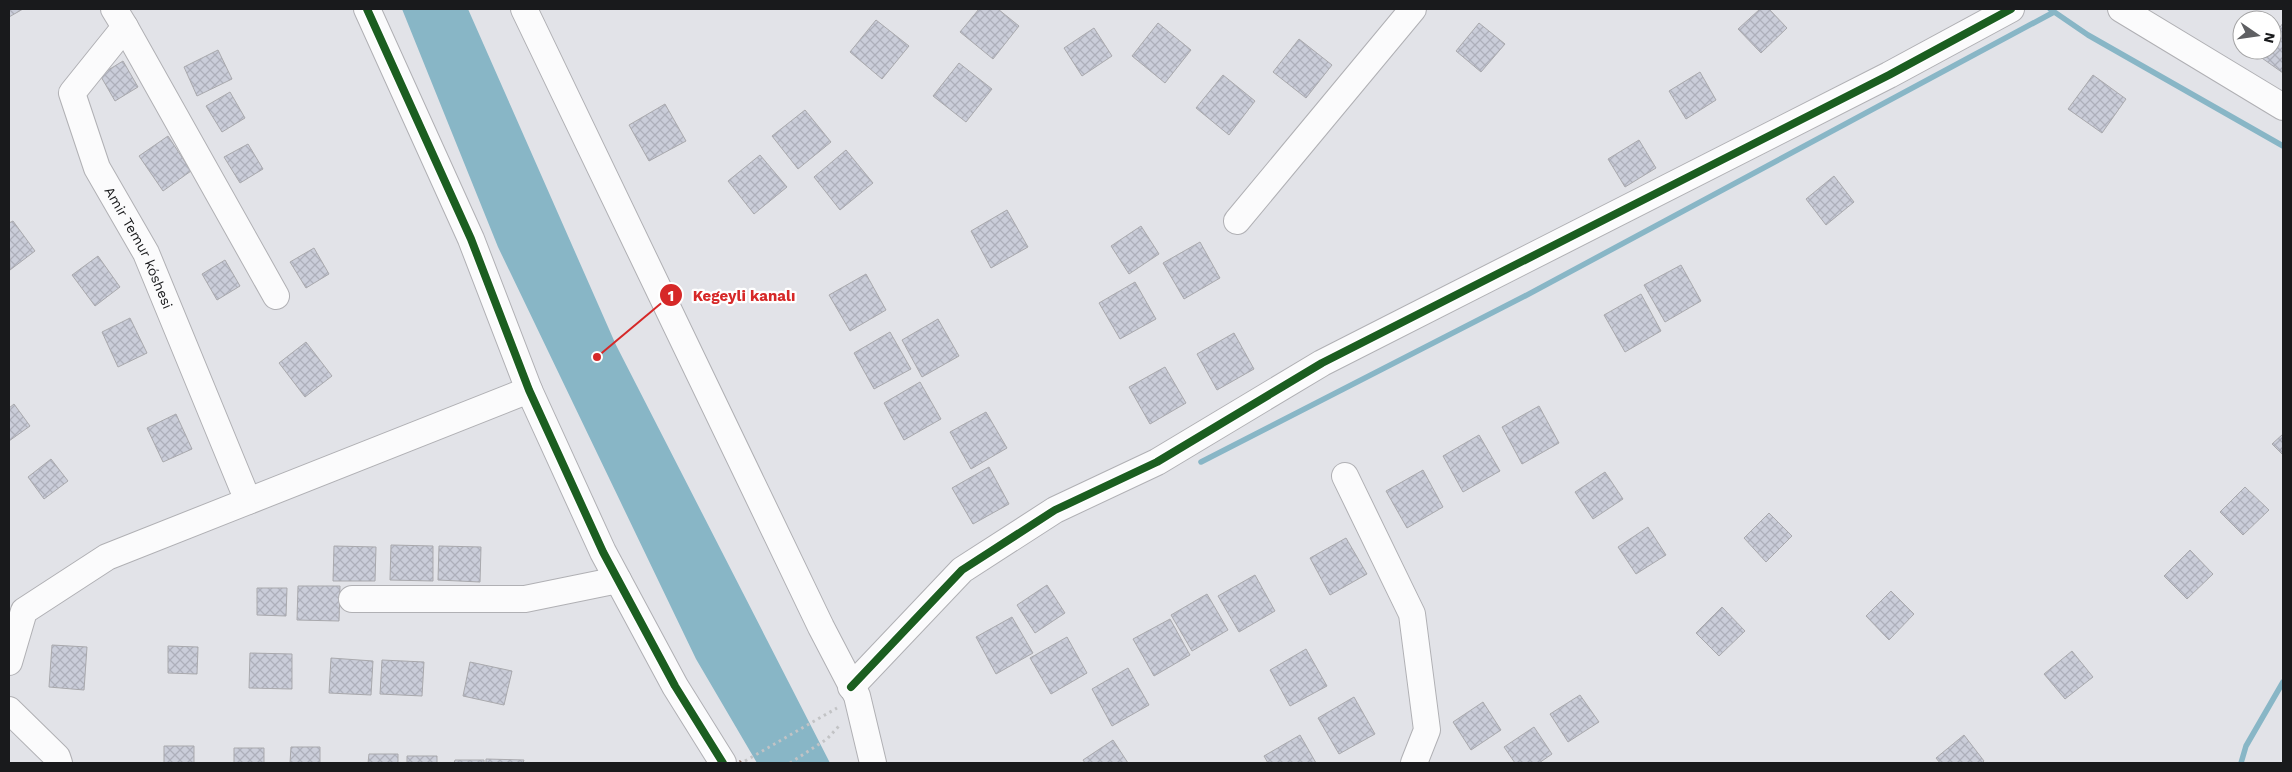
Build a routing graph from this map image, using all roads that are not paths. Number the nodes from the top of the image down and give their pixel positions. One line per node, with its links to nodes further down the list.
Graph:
1 (367, 9): 10 (street)
2 (524, 9): 16 (street)
3 (1413, 9): 8 (street)
4 (2010, 9): 16 (street)
5 (2121, 9): 7 (street)
6 (120, 18): 9 (street); 12 (street, Amir Temur kóshesi)
7 (2283, 108)
8 (1237, 221)
9 (276, 296)
10 (528, 390): 12 (street); 13 (street)
11 (1345, 476): 21 (street)
12 (248, 501): 15 (street)
13 (618, 580): 14 (street); 19 (street)
14 (352, 599)
15 (9, 662)
16 (845, 697): 20 (street)
17 (9, 710): 18 (street)
18 (59, 763)
19 (732, 763)
20 (873, 763)
21 (1414, 763)

